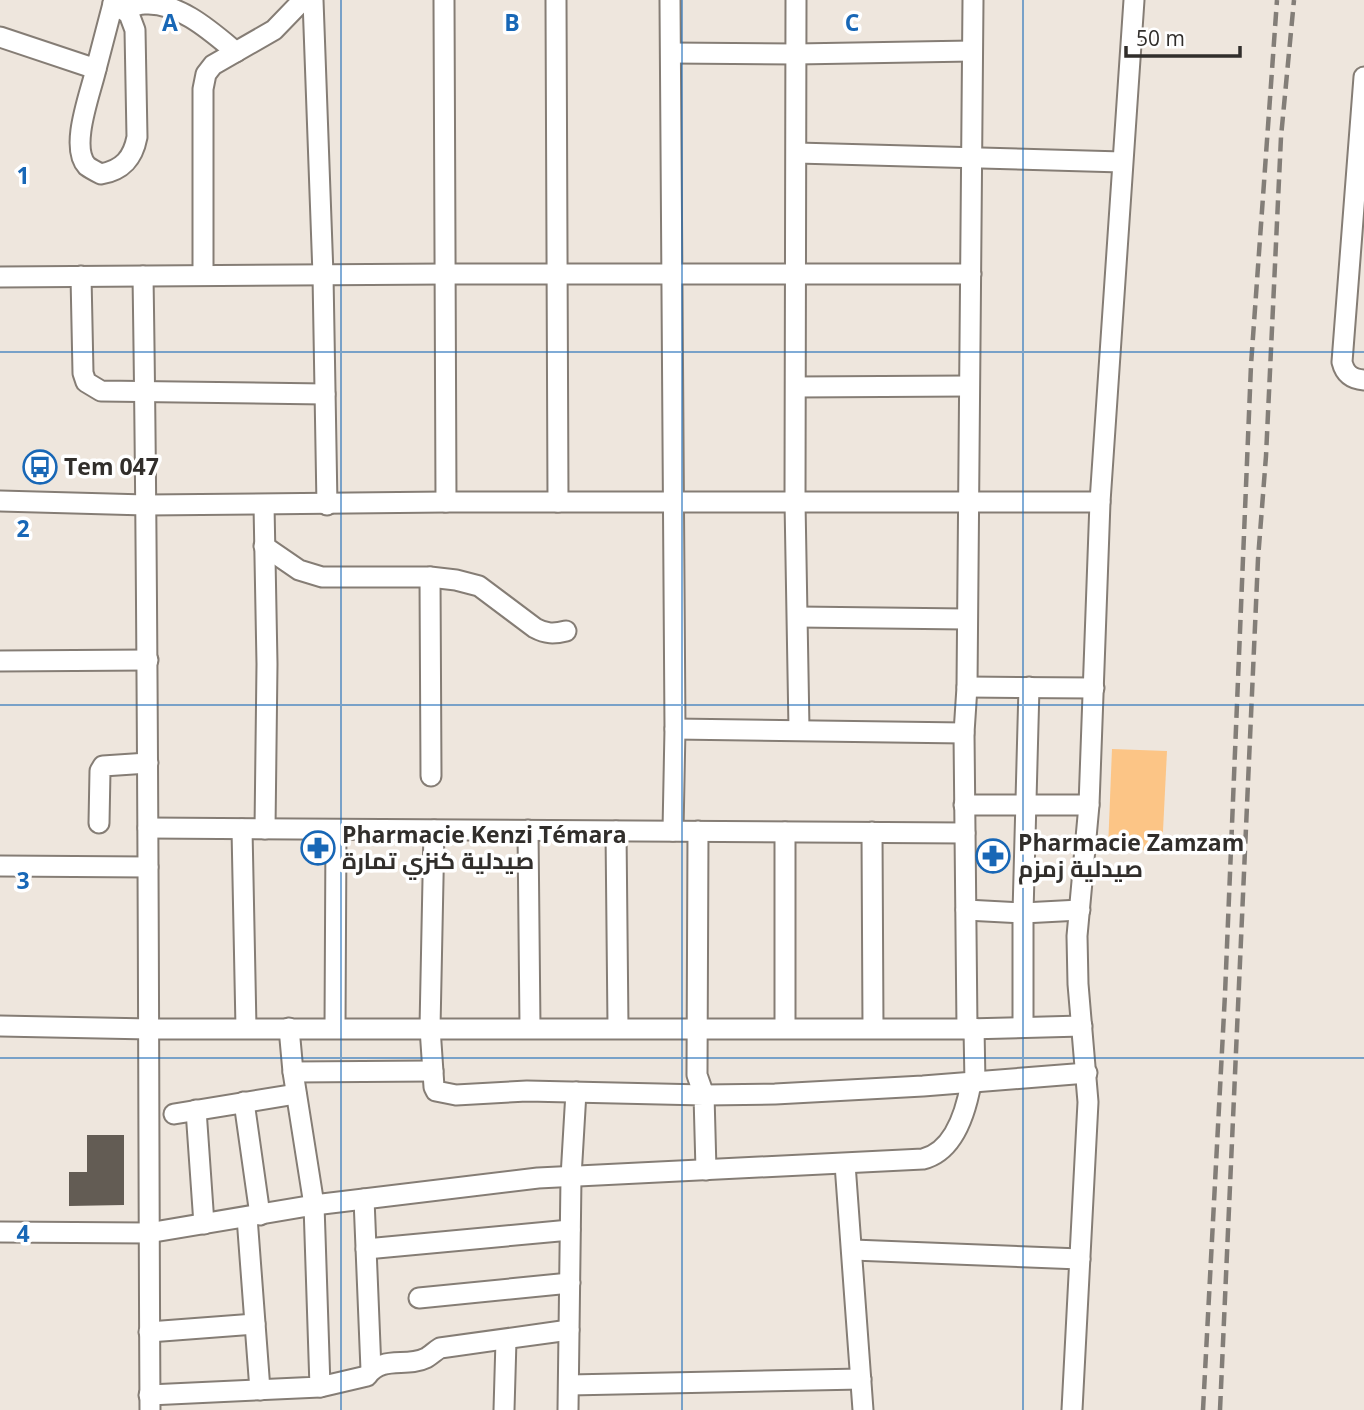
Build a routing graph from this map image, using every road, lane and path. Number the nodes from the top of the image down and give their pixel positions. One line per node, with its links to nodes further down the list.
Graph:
1 (303, 0): 13 (street)
2 (313, 0): 26 (street)
3 (444, 0): 21 (street)
4 (556, 0): 27 (street)
5 (670, 0): 14 (street)
6 (796, 0): 15 (street)
7 (973, 0): 12 (street)
8 (1134, 0): 20 (street)
9 (166, 3): 10 (street); 13 (street)
10 (117, 4): 16 (street); 16 (street)
11 (0, 37): 16 (street)
12 (972, 51): 15 (street); 19 (street)
13 (236, 52): 25 (street)
14 (671, 52): 15 (street); 22 (street)
15 (796, 54): 18 (street)
16 (96, 69)
17 (1364, 77): 31 (street)
18 (797, 153): 19 (street); 23 (street)
19 (971, 158): 20 (street); 24 (street)
20 (1122, 162): 41 (street)
21 (446, 274): 26 (street); 27 (street); 38 (street)
22 (671, 274): 23 (street); 27 (street); 42 (street)
23 (795, 274): 24 (street); 33 (street)
24 (971, 274): 32 (street)
25 (203, 275): 26 (street); 29 (street)
26 (323, 275): 35 (street)
27 (556, 275): 39 (street)
28 (81, 276): 29 (street); 30 (street); 34 (street)
29 (143, 276): 34 (street)
30 (0, 277)
31 (1364, 380)
32 (969, 386): 33 (street); 37 (street)
33 (796, 387): 40 (street)
34 (145, 393): 35 (street); 43 (street)
35 (325, 394): 45 (street)
36 (0, 501): 43 (street)
37 (968, 501): 40 (street); 41 (street); 49 (street)
38 (446, 502): 39 (street); 45 (street)
39 (558, 502): 42 (street)
40 (795, 502): 42 (street); 48 (street)
41 (1100, 502): 55 (street)
42 (671, 504): 56 (street)
43 (146, 505): 44 (street); 51 (street)
44 (264, 505): 45 (street); 46 (street)
45 (327, 505)
46 (264, 546): 47 (street); 67 (street)
47 (430, 577): 50 (street); 60 (street)
48 (798, 617): 49 (street); 57 (street)
49 (966, 619): 53 (street)
50 (566, 631)
51 (148, 660): 52 (street); 59 (street)
52 (0, 661)
53 (967, 687): 54 (street); 58 (street)
54 (1029, 687): 55 (street); 62 (street)
55 (1094, 688): 63 (street)
56 (675, 729): 57 (street); 72 (street)
57 (799, 729): 58 (street)
58 (964, 733): 61 (street)
59 (148, 763): 64 (street); 65 (street)
60 (431, 776)
61 (964, 805): 62 (street); 76 (street)
62 (1026, 805): 63 (street); 81 (street)
63 (1088, 805): 80 (street)
64 (99, 823)
65 (148, 828): 66 (street); 78 (street)
66 (243, 829): 67 (street); 89 (street)
67 (265, 829): 68 (street)
68 (335, 830): 69 (street); 91 (street)
69 (435, 830): 70 (street); 92 (street)
70 (527, 830): 71 (street); 85 (street)
71 (616, 831): 72 (street); 86 (street)
72 (673, 831): 73 (street)
73 (698, 831): 74 (street); 87 (street)
74 (785, 832): 75 (street); 88 (street)
75 (872, 832): 76 (street); 93 (street)
76 (965, 833): 79 (street)
77 (0, 866): 78 (street)
78 (148, 867): 95 (street)
79 (965, 910): 81 (street); 94 (street)
80 (1080, 910): 81 (street); 84 (street)
81 (1023, 913): 83 (street)
82 (0, 1026): 95 (street)
83 (1023, 1026): 84 (street); 94 (street)
84 (1082, 1026): 98 (street)
85 (530, 1027): 86 (street); 92 (street)
86 (618, 1027): 87 (street)
87 (698, 1027): 88 (street); 102 (street)
88 (785, 1027): 93 (street)
89 (246, 1028): 90 (street); 95 (street)
90 (289, 1028): 91 (street); 97 (street)
91 (335, 1028): 92 (street)
92 (430, 1028): 96 (street)
93 (873, 1028): 94 (street)
94 (971, 1028): 99 (street)
95 (150, 1029): 115 (street)
96 (433, 1071): 97 (street); 100 (street)
97 (293, 1072): 101 (street)
98 (1087, 1073): 99 (street); 118 (street)
99 (973, 1083): 102 (street); 106 (street)
100 (576, 1092): 102 (street); 108 (street)
101 (296, 1094): 103 (street); 110 (street)
102 (704, 1095): 107 (street)
103 (244, 1102): 104 (street); 111 (street)
104 (196, 1110): 105 (street); 112 (street)
105 (174, 1114)
106 (845, 1164): 107 (street); 117 (street)
107 (706, 1170): 108 (street)
108 (571, 1177): 109 (street); 113 (street)
109 (364, 1199): 110 (street); 116 (street)
110 (314, 1205): 111 (street); 128 (street)
111 (253, 1216): 112 (street); 121 (street)
112 (204, 1224): 115 (street)
113 (570, 1230): 116 (street); 119 (street)
114 (0, 1232): 115 (street)
115 (148, 1233): 123 (street)
116 (366, 1249): 125 (street)
117 (853, 1250): 118 (street); 126 (street)
118 (1080, 1259): 134 (street)
119 (570, 1283): 120 (street); 122 (street)
120 (419, 1298)
121 (255, 1324): 123 (street); 129 (street)
122 (569, 1330): 124 (street); 127 (street)
123 (149, 1332): 130 (street)
124 (506, 1340): 125 (street); 131 (street)
125 (371, 1370): 128 (street)
126 (861, 1379): 127 (street); 133 (street)
127 (569, 1385): 132 (street)
128 (320, 1387): 129 (street)
129 (260, 1390): 130 (street)
130 (150, 1402)
131 (504, 1410)
132 (568, 1410)
133 (863, 1410)
134 (1072, 1410)

